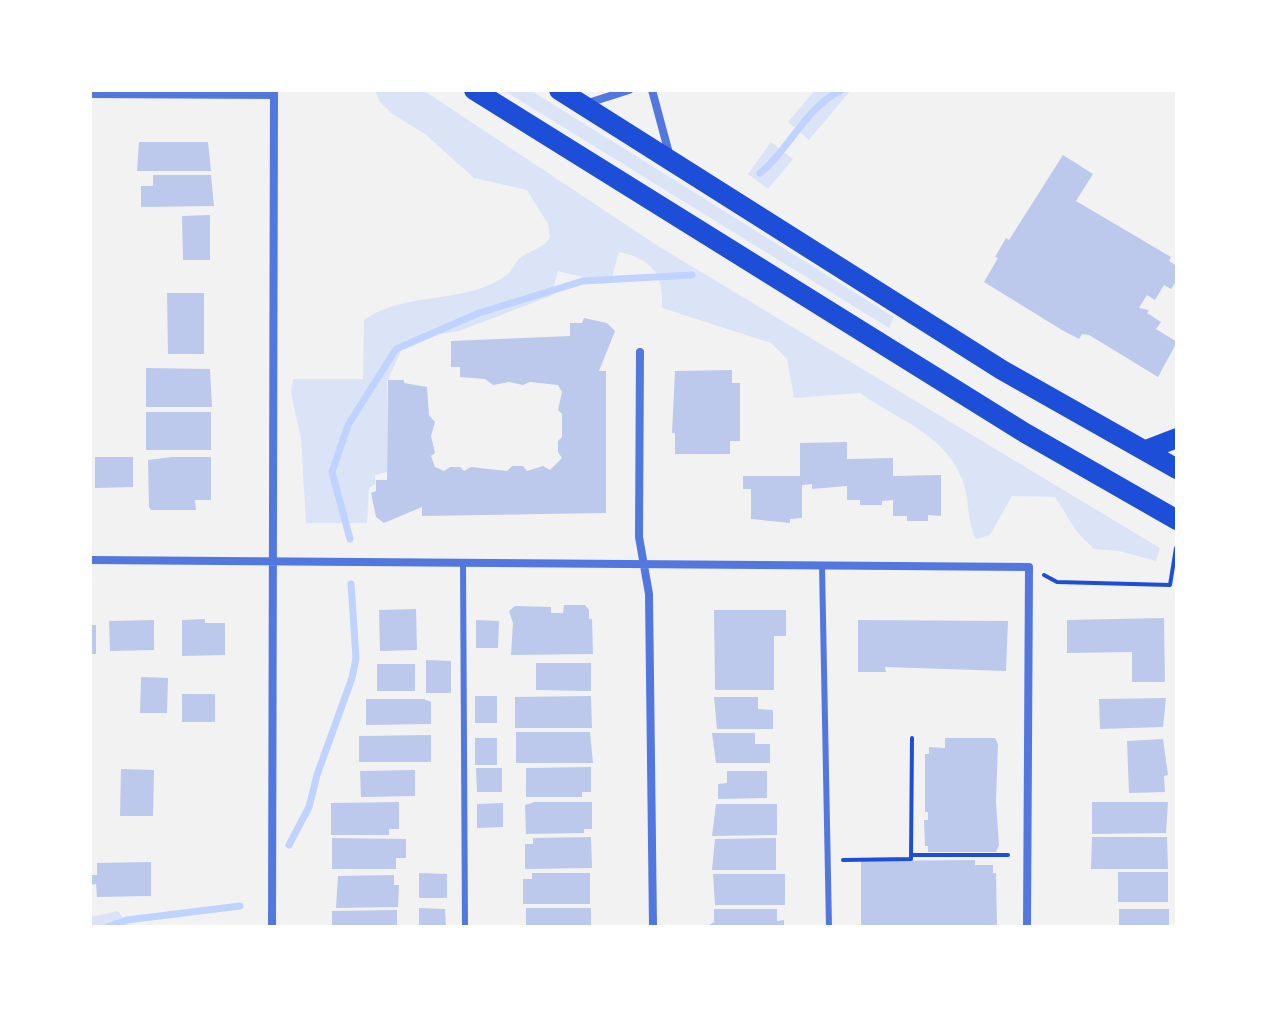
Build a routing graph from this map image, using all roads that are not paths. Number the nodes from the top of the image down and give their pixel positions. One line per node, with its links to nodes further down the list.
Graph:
1 (474, 90): 13 (main road)
2 (559, 90): 7 (main road)
3 (629, 90): 7 (street)
4 (652, 90): 8 (street)
5 (274, 92): 6 (street); 14 (street)
6 (90, 94)
7 (581, 104): 8 (main road)
8 (670, 158): 11 (main road)
9 (640, 352): 17 (street)
10 (1177, 438): 11 (main road)
11 (1146, 450): 12 (main road)
12 (1177, 469)
13 (1177, 520)
14 (272, 559): 15 (street); 16 (street); 19 (street)
15 (90, 560)
16 (463, 562): 17 (street); 20 (lane)
17 (644, 564): 18 (street); 21 (street)
18 (822, 566): 22 (lane); 23 (street)
19 (272, 927)
20 (465, 927)
21 (653, 927)
22 (829, 927)
23 (1027, 927)

